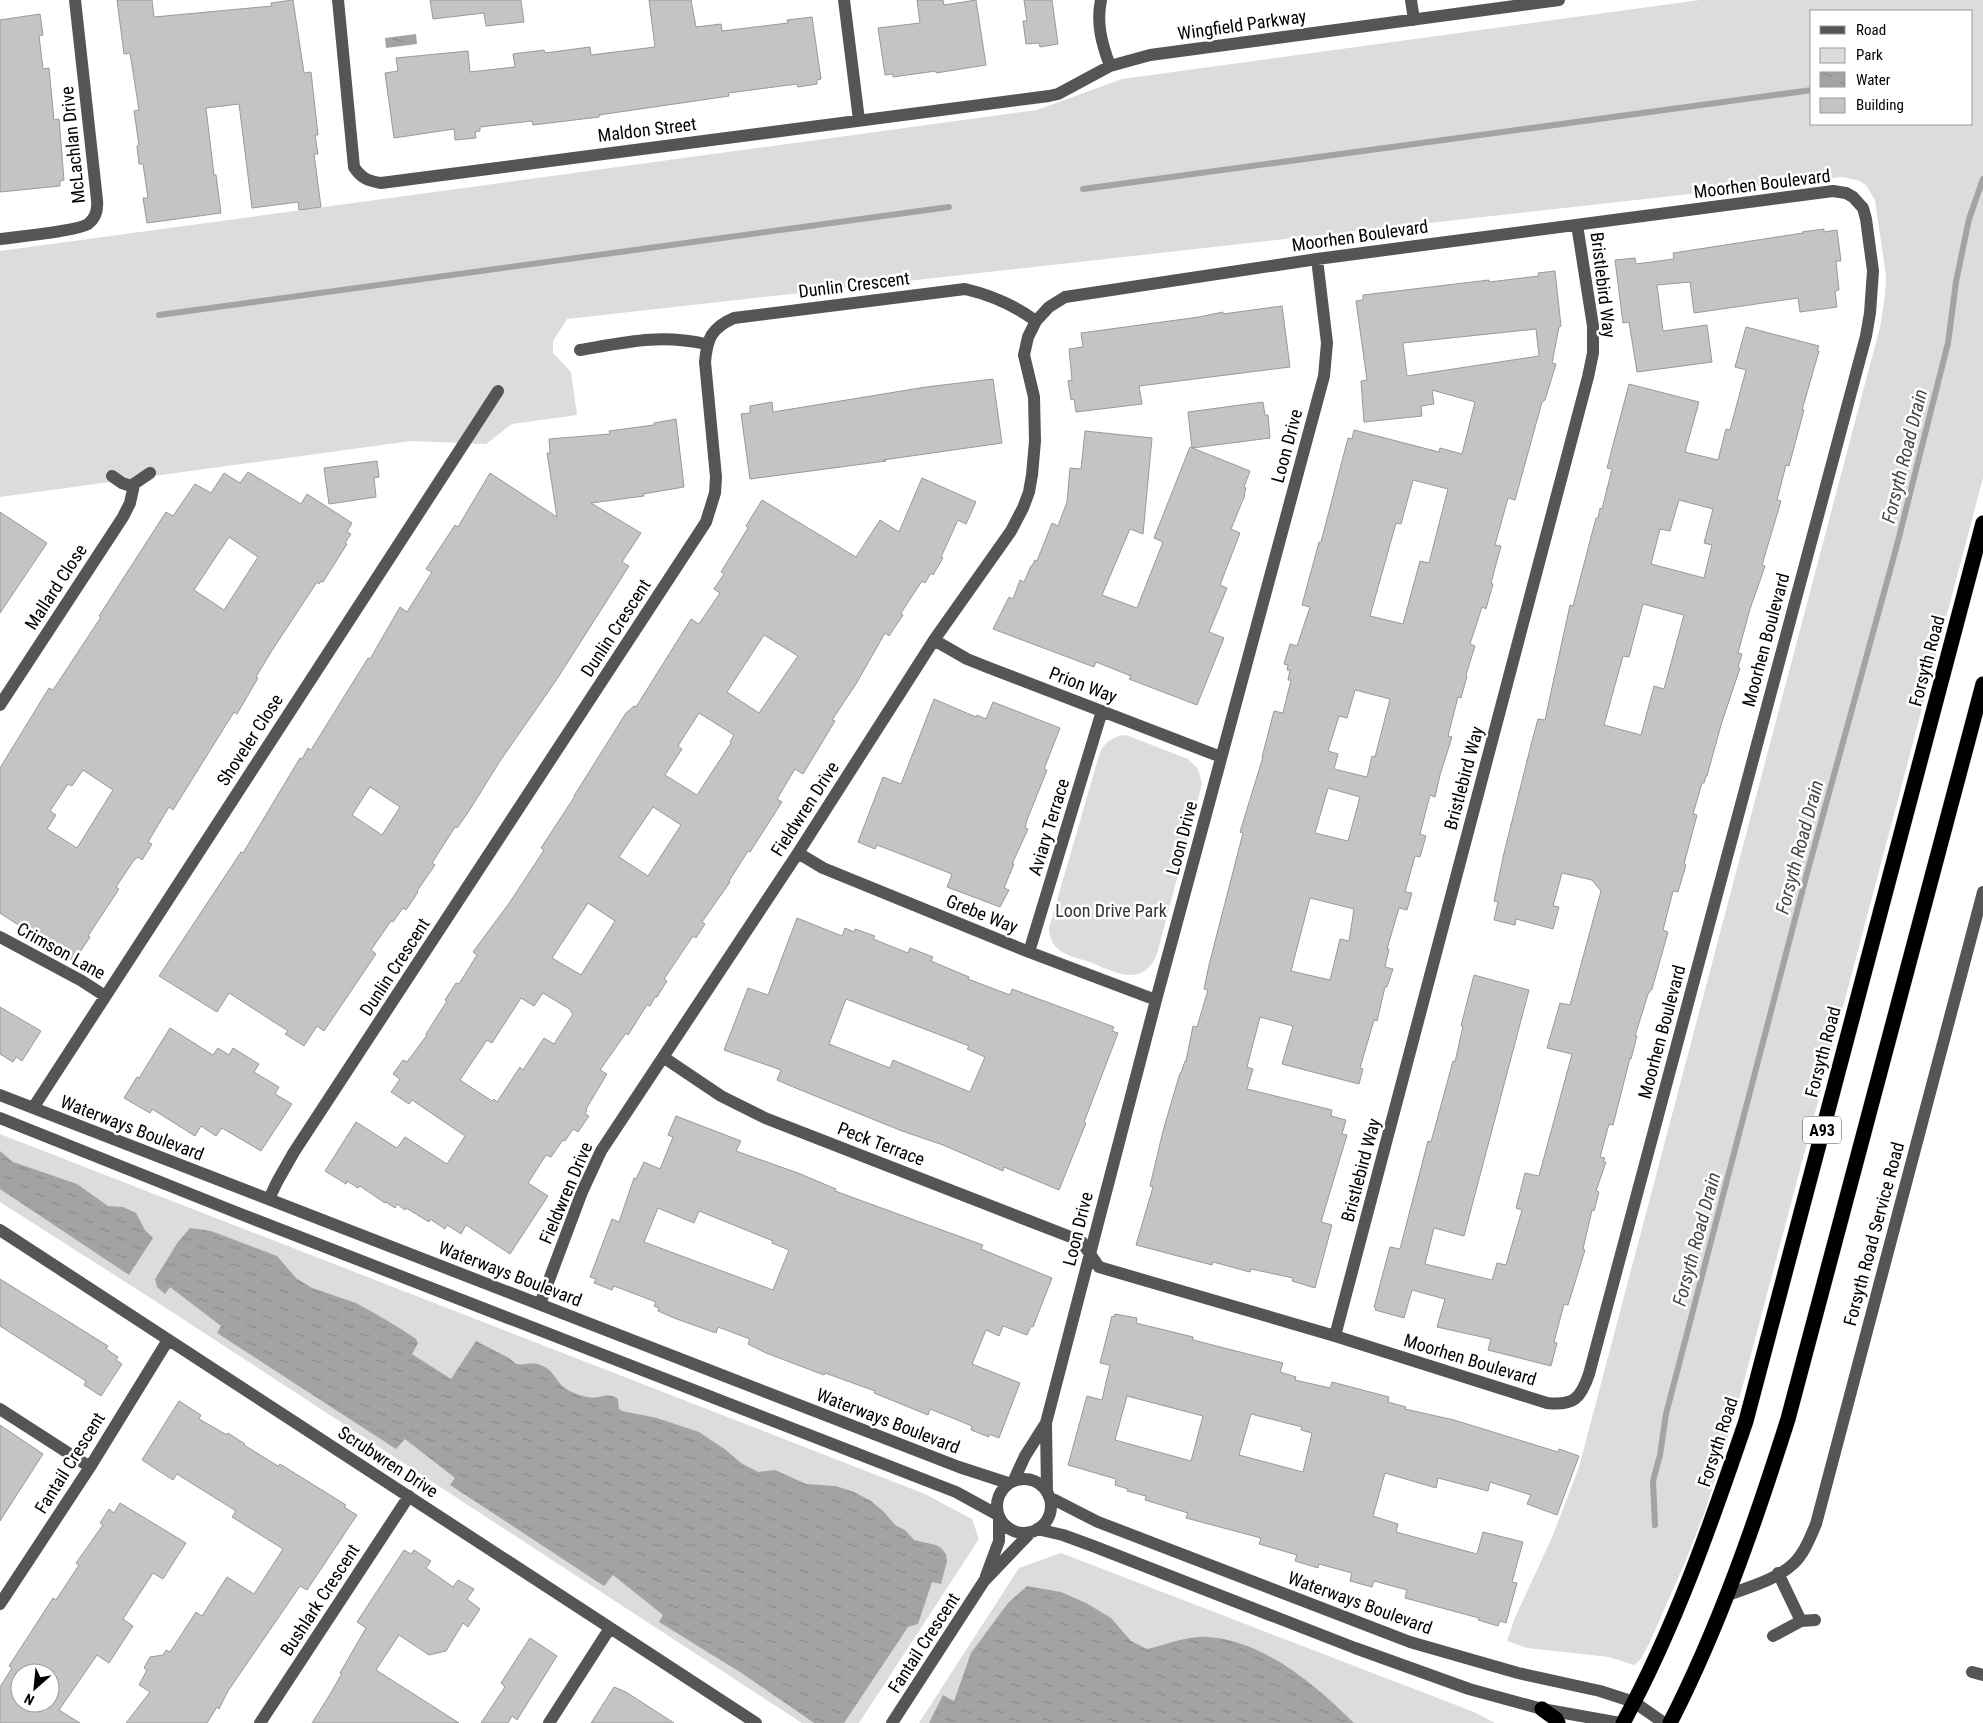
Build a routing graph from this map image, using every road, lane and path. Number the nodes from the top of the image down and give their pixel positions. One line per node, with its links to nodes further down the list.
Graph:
1 (75, 0): 11 (street, McLachlan Drive)
2 (338, 0): 9 (street, Maldon Street)
3 (844, 0): 9 (street)
4 (1102, 0): 8 (street)
5 (1411, 0): 7 (street)
6 (1559, 0): 7 (street, Wingfield Parkway)
7 (1414, 20): 8 (street, Wingfield Parkway)
8 (1110, 66): 9 (street, Maldon Street)
9 (859, 120)
10 (1577, 225): 12 (street, Moorhen Boulevard); 41 (street, Bristlebird Way); 41 (street, Moorhen Boulevard)
11 (0, 239)
12 (1318, 259): 13 (street, Moorhen Boulevard); 26 (street, Loon Drive)
13 (1036, 321): 14 (street, Dunlin Crescent); 22 (street, Fieldwren Drive)
14 (706, 344): 15 (street); 37 (street, Dunlin Crescent)
15 (580, 350)
16 (498, 391): 31 (street, Shoveler Close)
17 (150, 473): 19 (street)
18 (112, 476): 19 (street)
19 (134, 485): 24 (street, Mallard Close)
20 (1983, 523): 21 (highway, Forsyth Road / A93)
21 (1981, 547): 59 (highway, Forsyth Road / A93)
22 (934, 640): 25 (street, Prion Way); 27 (street, Fieldwren Drive)
23 (1983, 684): 53 (highway, A93)
24 (0, 705)
25 (1102, 711): 26 (street, Prion Way); 30 (street, Aviary Terrace)
26 (1221, 757): 32 (street, Loon Drive)
27 (798, 853): 30 (street, Grebe Way); 33 (street, Fieldwren Drive)
28 (1983, 892): 51 (street, Forsyth Road Service Road)
29 (0, 937): 31 (street, Crimson Lane)
30 (1029, 952): 32 (street, Grebe Way)
31 (105, 996): 35 (street, Shoveler Close)
32 (1156, 1000): 39 (street, Loon Drive)
33 (663, 1057): 39 (street, Peck Terrace); 40 (street, Fieldwren Drive)
34 (0, 1095): 35 (street, Waterways Boulevard)
35 (33, 1108): 37 (street, Waterways Boulevard)
36 (0, 1118): 49 (street)
37 (269, 1199): 40 (street, Waterways Boulevard)
38 (0, 1230): 42 (street, Scrubwren Drive)
39 (1090, 1253): 41 (street, Moorhen Boulevard); 44 (street, Loon Drive)
40 (540, 1304): 46 (street, Waterways Boulevard)
41 (1335, 1336)
42 (168, 1340): 45 (street, Fantail Crescent); 48 (street, Scrubwren Drive)
43 (0, 1409): 45 (street)
44 (1046, 1422): 46 (street, Loon Drive); 47 (street, Loon Drive)
45 (90, 1467): 54 (street, Fantail Crescent)
46 (1011, 1482): 47 (street); 49 (street)
47 (1048, 1494): 50 (street); 59 (street, Waterways Boulevard)
48 (409, 1496): 57 (street, Scrubwren Drive); 61 (street, Bushlark Crescent)
49 (999, 1516): 50 (street); 52 (street, Fantail Crescent)
50 (1034, 1531): 52 (street, Fantail Crescent); 60 (street)
51 (1778, 1573): 53 (street, Forsyth Road Service Road); 56 (street)
52 (984, 1581): 64 (street, Fantail Crescent)
53 (1728, 1595): 68 (highway, A93)
54 (0, 1604)
55 (1815, 1620): 56 (street)
56 (1801, 1621): 58 (street)
57 (610, 1628): 62 (street); 63 (street, Scrubwren Drive)
58 (1772, 1636)
59 (1634, 1702): 66 (highway, Forsyth Road / A93); 67 (street, Waterways Boulevard)
60 (1542, 1709): 65 (highway); 66 (street)
61 (260, 1723)
62 (549, 1723)
63 (756, 1723)
64 (892, 1723)
65 (1558, 1723)
66 (1622, 1723)
67 (1664, 1723)
68 (1670, 1723)

